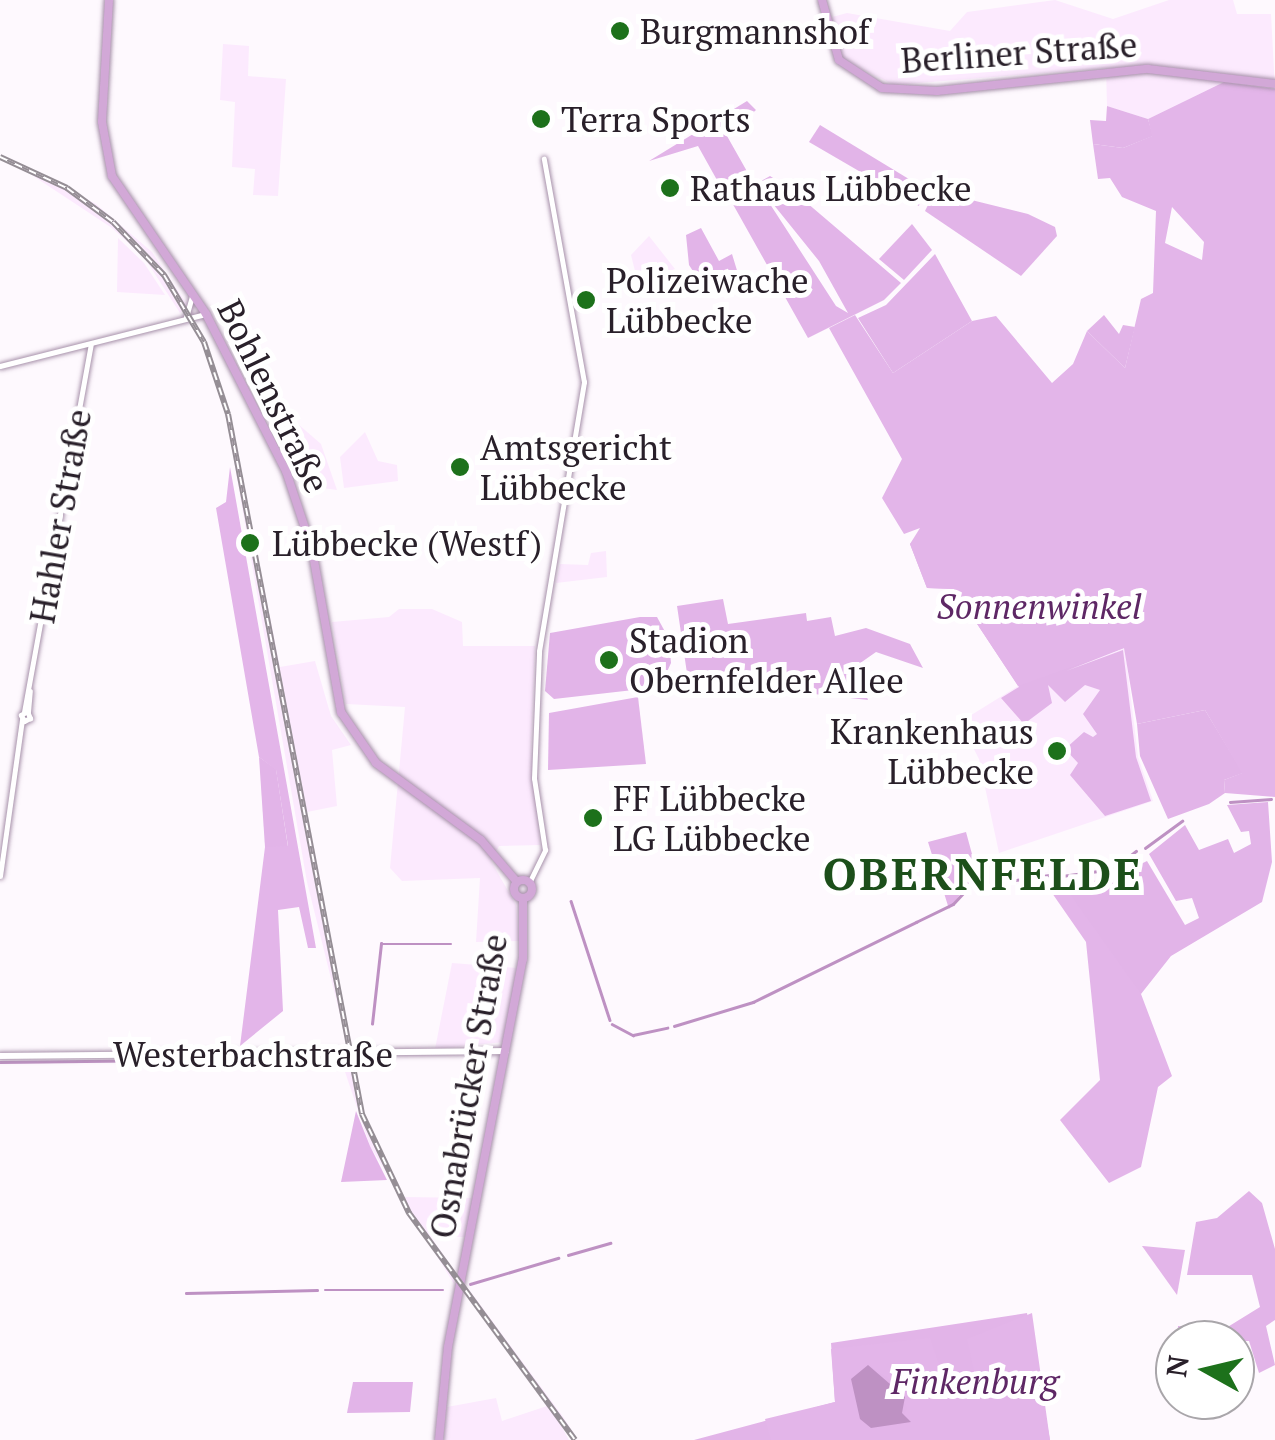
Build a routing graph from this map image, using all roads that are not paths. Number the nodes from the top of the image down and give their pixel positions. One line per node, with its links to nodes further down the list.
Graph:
1 (109, 0): 5 (main road, Bohlenstraße)
2 (822, 0): 3 (main road, Berliner Straße)
3 (1275, 84)
4 (544, 159): 12 (street)
5 (189, 288): 6 (main road, Bohlenstraße); 7 (street)
6 (206, 314): 7 (street); 11 (main road, Bohlenstraße)
7 (180, 322): 8 (street)
8 (90, 345): 9 (street); 10 (street, Hahler Straße)
9 (0, 366)
10 (0, 876)
11 (517, 882): 12 (main road); 13 (main road)
12 (529, 883): 13 (main road)
13 (523, 898): 14 (main road, Osnabrücker Straße)
14 (506, 1051): 15 (main road, Westerbachstraße); 16 (main road, Osnabrücker Straße)
15 (0, 1056)
16 (440, 1440)

